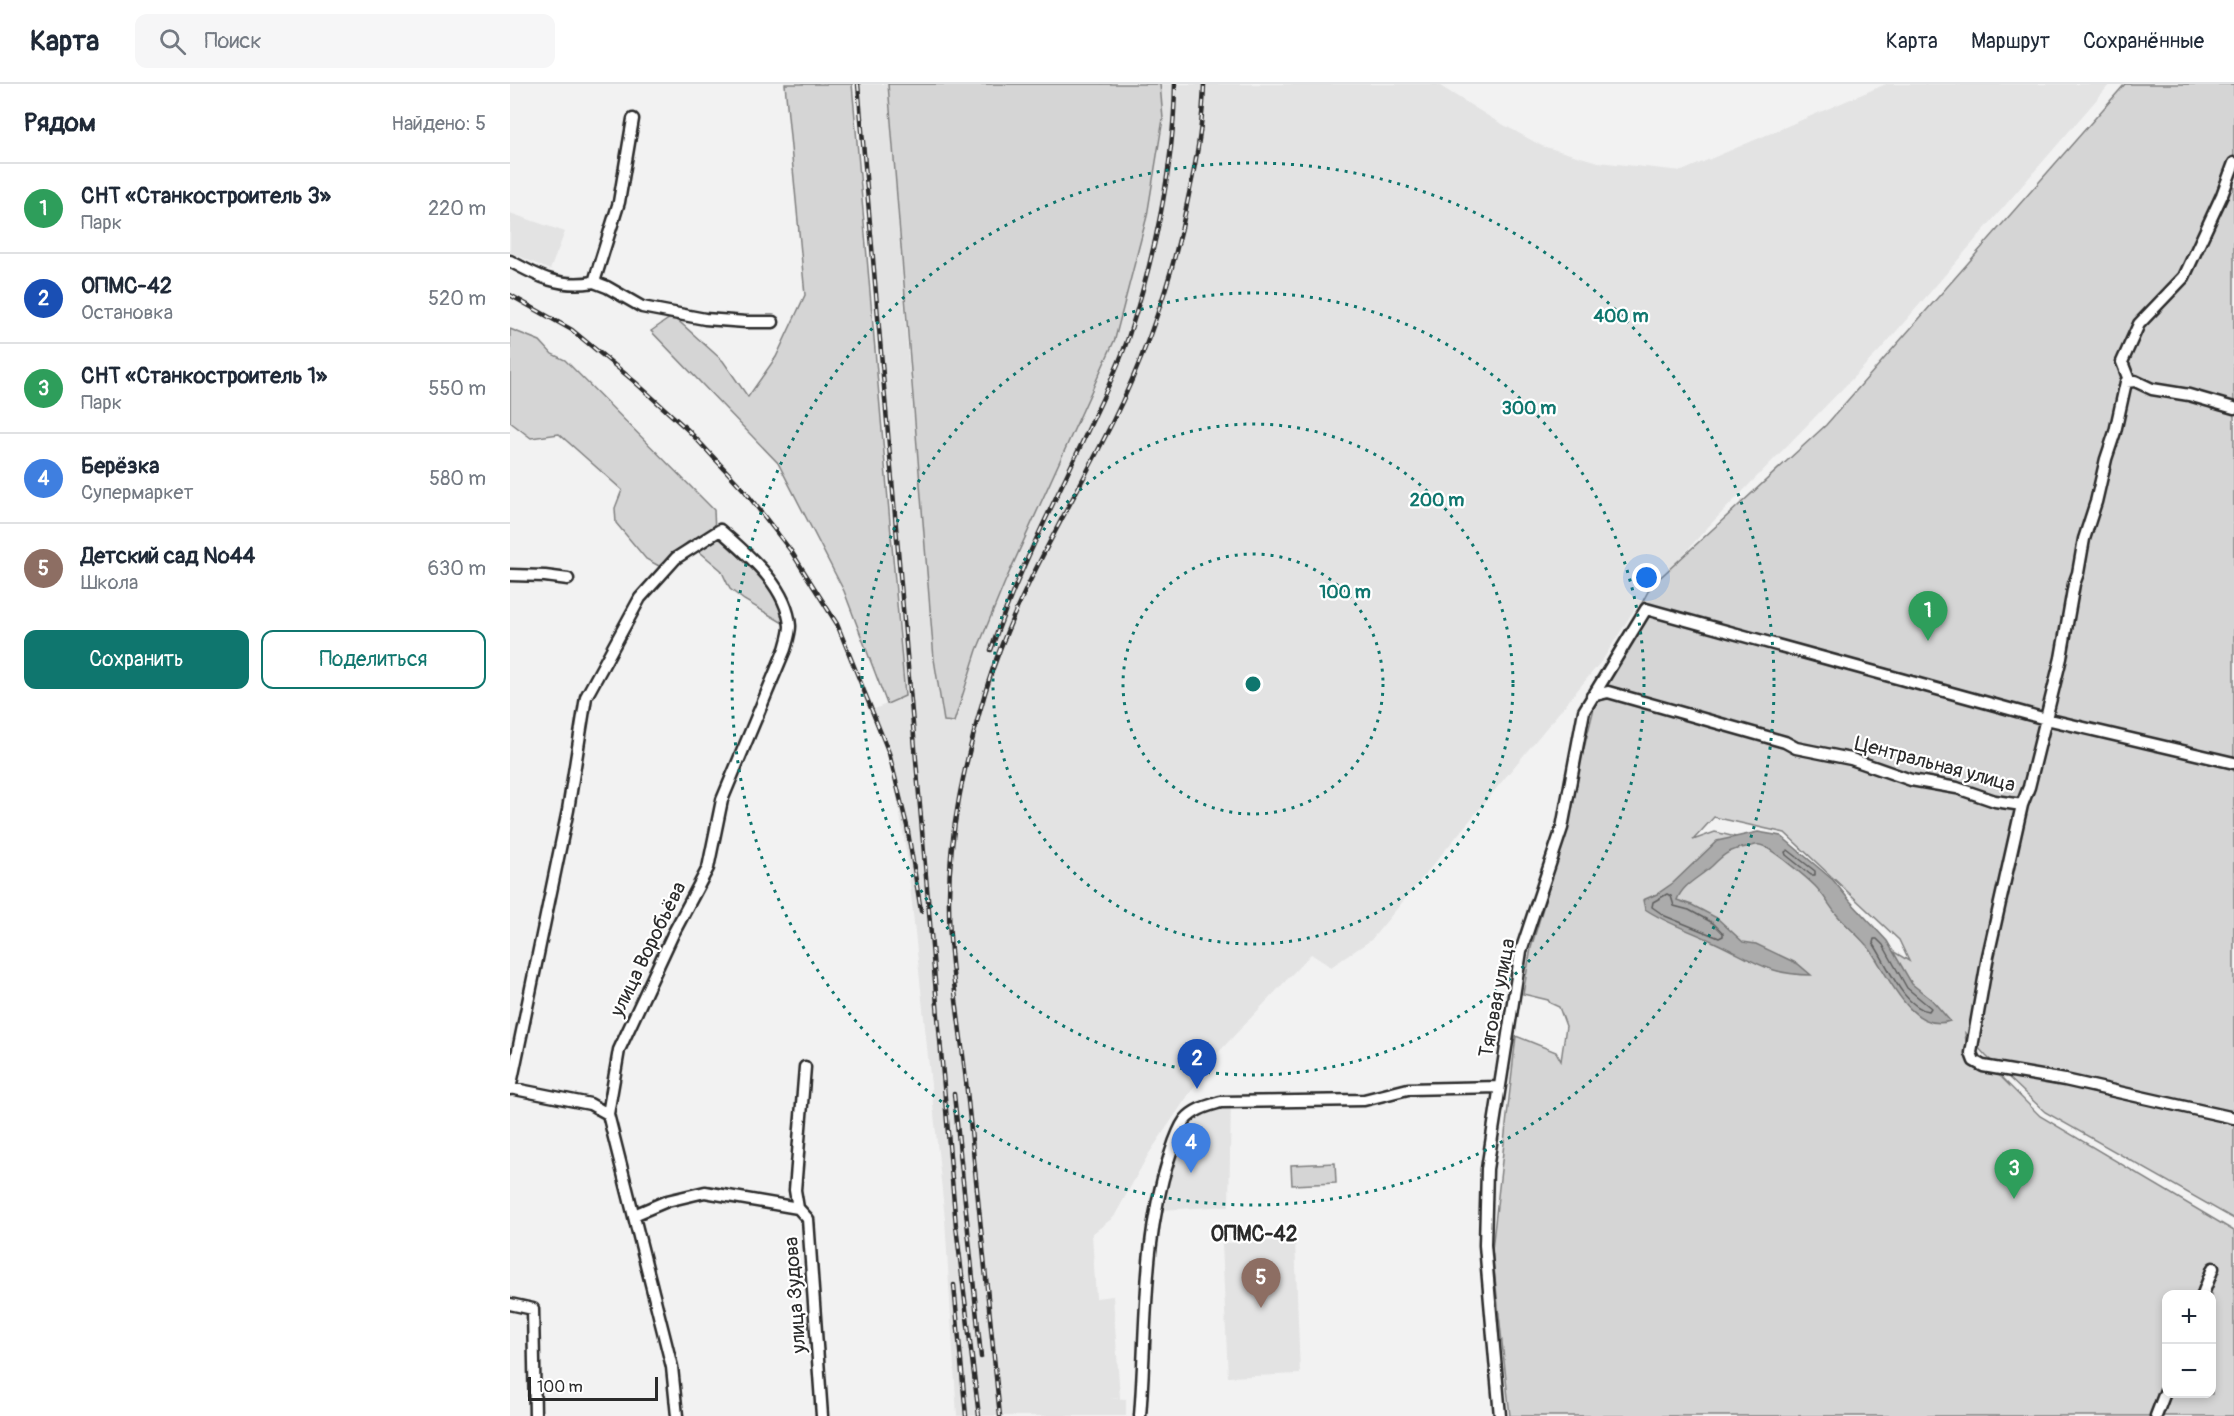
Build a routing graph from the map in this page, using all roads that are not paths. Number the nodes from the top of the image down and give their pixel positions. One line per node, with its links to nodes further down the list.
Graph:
1 (633, 119): 4 (street)
2 (2234, 163): 6 (street, Центральная улица)
3 (510, 261): 4 (street)
4 (594, 282): 5 (street)
5 (773, 322)
6 (2128, 381): 7 (street); 11 (street, Центральная улица)
7 (2234, 408)
8 (510, 575): 9 (street)
9 (568, 579)
10 (1592, 696): 11 (street, Тяговая улица); 13 (street, Центральная улица); 15 (street, Тяговая улица)
11 (2046, 719): 12 (street); 13 (street, Центральная улица)
12 (2234, 763)
13 (2022, 805): 18 (street)
14 (805, 1067): 19 (street, улица Зудова)
15 (1498, 1087): 28 (street); 29 (street, Тяговая улица)
16 (510, 1089): 17 (street); 17 (street, улица Воробьёва)
17 (608, 1114): 20 (street, улица Воробьёва)
18 (2234, 1118)
19 (798, 1208): 20 (street); 27 (street, улица Зудова)
20 (634, 1215): 26 (street, улица Воробьёва)
21 (2213, 1268): 22 (street)
22 (2205, 1290)
23 (510, 1304): 25 (street)
24 (2163, 1398): 30 (street)
25 (535, 1416)
26 (677, 1416)
27 (822, 1416)
28 (1140, 1416)
29 (1500, 1416)
30 (2156, 1416)

